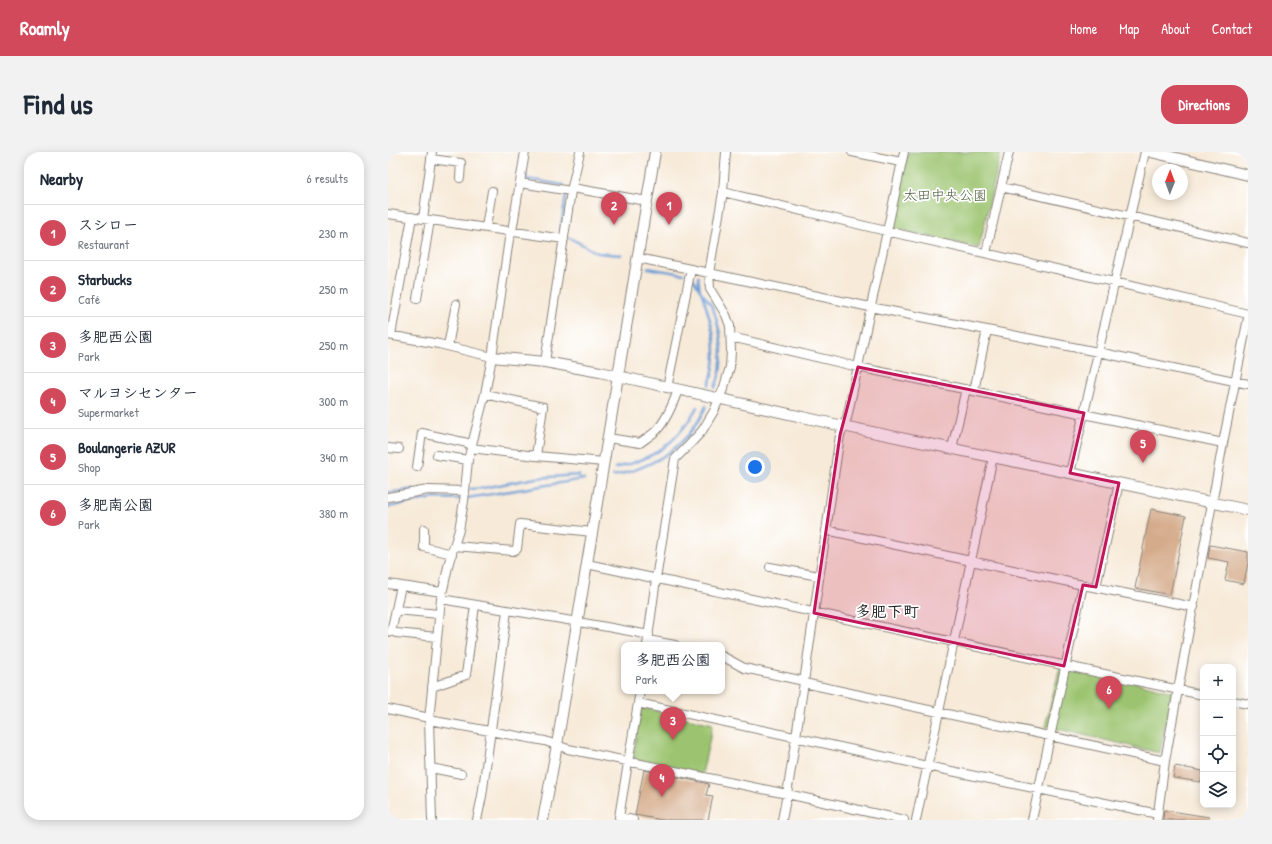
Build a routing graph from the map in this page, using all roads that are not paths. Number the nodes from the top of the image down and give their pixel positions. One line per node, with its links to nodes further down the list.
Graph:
1 (524, 152): 14 (street)
2 (580, 152): 16 (street)
3 (655, 152): 19 (street)
4 (726, 152): 18 (street)
5 (852, 152): 11 (street)
6 (904, 152): 11 (street)
7 (1009, 152): 15 (street)
8 (1145, 152): 21 (street)
9 (1151, 152): 12 (street)
10 (431, 155): 13 (street); 23 (street)
11 (901, 162): 26 (street)
12 (1248, 175)
13 (460, 178)
14 (520, 183): 16 (street); 25 (street)
15 (1001, 187): 21 (street); 29 (street)
16 (572, 190): 19 (street); 27 (street)
17 (492, 191): 24 (street)
18 (723, 192): 26 (street); 32 (street)
19 (647, 201): 30 (street)
20 (388, 214): 22 (street)
21 (1129, 215): 28 (street); 33 (street)
22 (412, 217): 23 (street); 40 (street)
23 (427, 220): 24 (street); 34 (street)
24 (486, 227): 25 (street)
25 (512, 231): 27 (street); 44 (street)
26 (886, 232): 29 (street); 36 (street)
27 (564, 239): 45 (street)
28 (1248, 243)
29 (986, 253): 33 (street)
30 (638, 258): 31 (street); 47 (street)
31 (691, 270): 32 (street); 50 (street)
32 (709, 273): 36 (street); 41 (street)
33 (1114, 282): 37 (street); 43 (street)
34 (417, 299)
35 (456, 304): 42 (street)
36 (870, 307): 39 (street); 46 (street)
37 (1248, 314)
38 (1248, 318): 48 (street)
39 (987, 330): 43 (street); 53 (street)
40 (390, 335): 42 (street)
41 (731, 337): 46 (street); 55 (street)
42 (448, 346): 44 (street)
43 (1098, 352): 48 (street); 56 (street)
44 (492, 357): 45 (street); 54 (street)
45 (545, 362): 47 (street)
46 (858, 367): 51 (street); 57 (street)
47 (618, 376): 50 (street); 58 (street)
48 (1235, 382): 49 (street); 59 (street)
49 (1248, 384)
50 (667, 388): 52 (street)
51 (966, 389): 53 (street); 62 (street)
52 (678, 390): 55 (street); 58 (street)
53 (974, 391): 56 (street)
54 (485, 394): 60 (street); 65 (street)
55 (719, 399): 57 (street); 85 (street)
56 (1084, 413): 59 (street); 70 (street)
57 (843, 426): 62 (street); 77 (street)
58 (608, 438): 68 (street)
59 (1223, 442): 74 (street)
60 (472, 446): 65 (street); 67 (street); 69 (street)
61 (388, 448): 63 (street)
62 (952, 448): 66 (street)
63 (399, 449)
64 (437, 455): 67 (street)
65 (536, 456): 68 (street)
66 (993, 457): 70 (street); 81 (street)
67 (468, 460): 72 (street)
68 (604, 462): 78 (street)
69 (417, 467)
70 (1070, 473): 71 (street)
71 (1119, 483): 74 (street); 89 (street)
72 (465, 496): 73 (street); 79 (street)
73 (388, 497)
74 (1212, 504): 75 (street); 92 (street)
75 (1248, 510)
76 (424, 530): 80 (street)
77 (826, 530): 81 (street); 84 (street)
78 (592, 532): 79 (street); 82 (street)
79 (455, 546): 80 (street)
80 (452, 554): 90 (street)
81 (970, 561): 87 (street); 101 (street)
82 (587, 564): 85 (street); 97 (street)
83 (770, 567): 84 (street)
84 (819, 576): 95 (street)
85 (656, 579): 95 (street); 99 (street)
86 (388, 584): 88 (street)
87 (1083, 584): 89 (street); 103 (street)
88 (401, 586): 90 (street); 93 (street)
89 (1096, 587): 92 (street)
90 (441, 596): 91 (street); 96 (street)
91 (475, 605): 94 (street); 105 (street)
92 (1194, 607): 106 (street)
93 (396, 610): 96 (street); 98 (street)
94 (507, 611): 97 (street); 115 (street)
95 (814, 613): 101 (street); 104 (street)
96 (439, 614): 98 (street)
97 (577, 621): 99 (street); 118 (street)
98 (436, 637): 105 (street)
99 (648, 640): 100 (street)
100 (659, 642)
101 (953, 642): 103 (street); 113 (street)
102 (725, 658): 104 (street)
103 (1064, 666): 106 (street); 116 (street)
104 (804, 682): 113 (street); 117 (street)
105 (432, 687): 114 (street)
106 (1178, 690): 108 (street); 119 (street)
107 (640, 694): 110 (street)
108 (1200, 694)
109 (1236, 702): 111 (street)
110 (638, 703): 117 (street); 120 (street)
111 (1248, 704)
112 (388, 710): 114 (street)
113 (938, 712): 116 (street); 121 (street)
114 (429, 719): 115 (street); 122 (street)
115 (491, 732): 118 (street); 128 (street)
116 (1050, 736): 119 (street); 124 (street)
117 (796, 737): 121 (street); 125 (street)
118 (557, 745): 120 (street); 129 (street)
119 (1165, 761): 126 (street)
120 (628, 762): 125 (street); 130 (street)
121 (927, 766): 124 (street); 133 (street)
122 (431, 768): 123 (street); 127 (street)
123 (461, 774)
124 (1039, 788): 126 (street); 134 (street)
125 (787, 794): 131 (street); 132 (street)
126 (1157, 817)
127 (432, 820)
128 (477, 820)
129 (543, 820)
130 (633, 820)
131 (782, 820)
132 (904, 820)
133 (916, 820)
134 (1032, 820)

